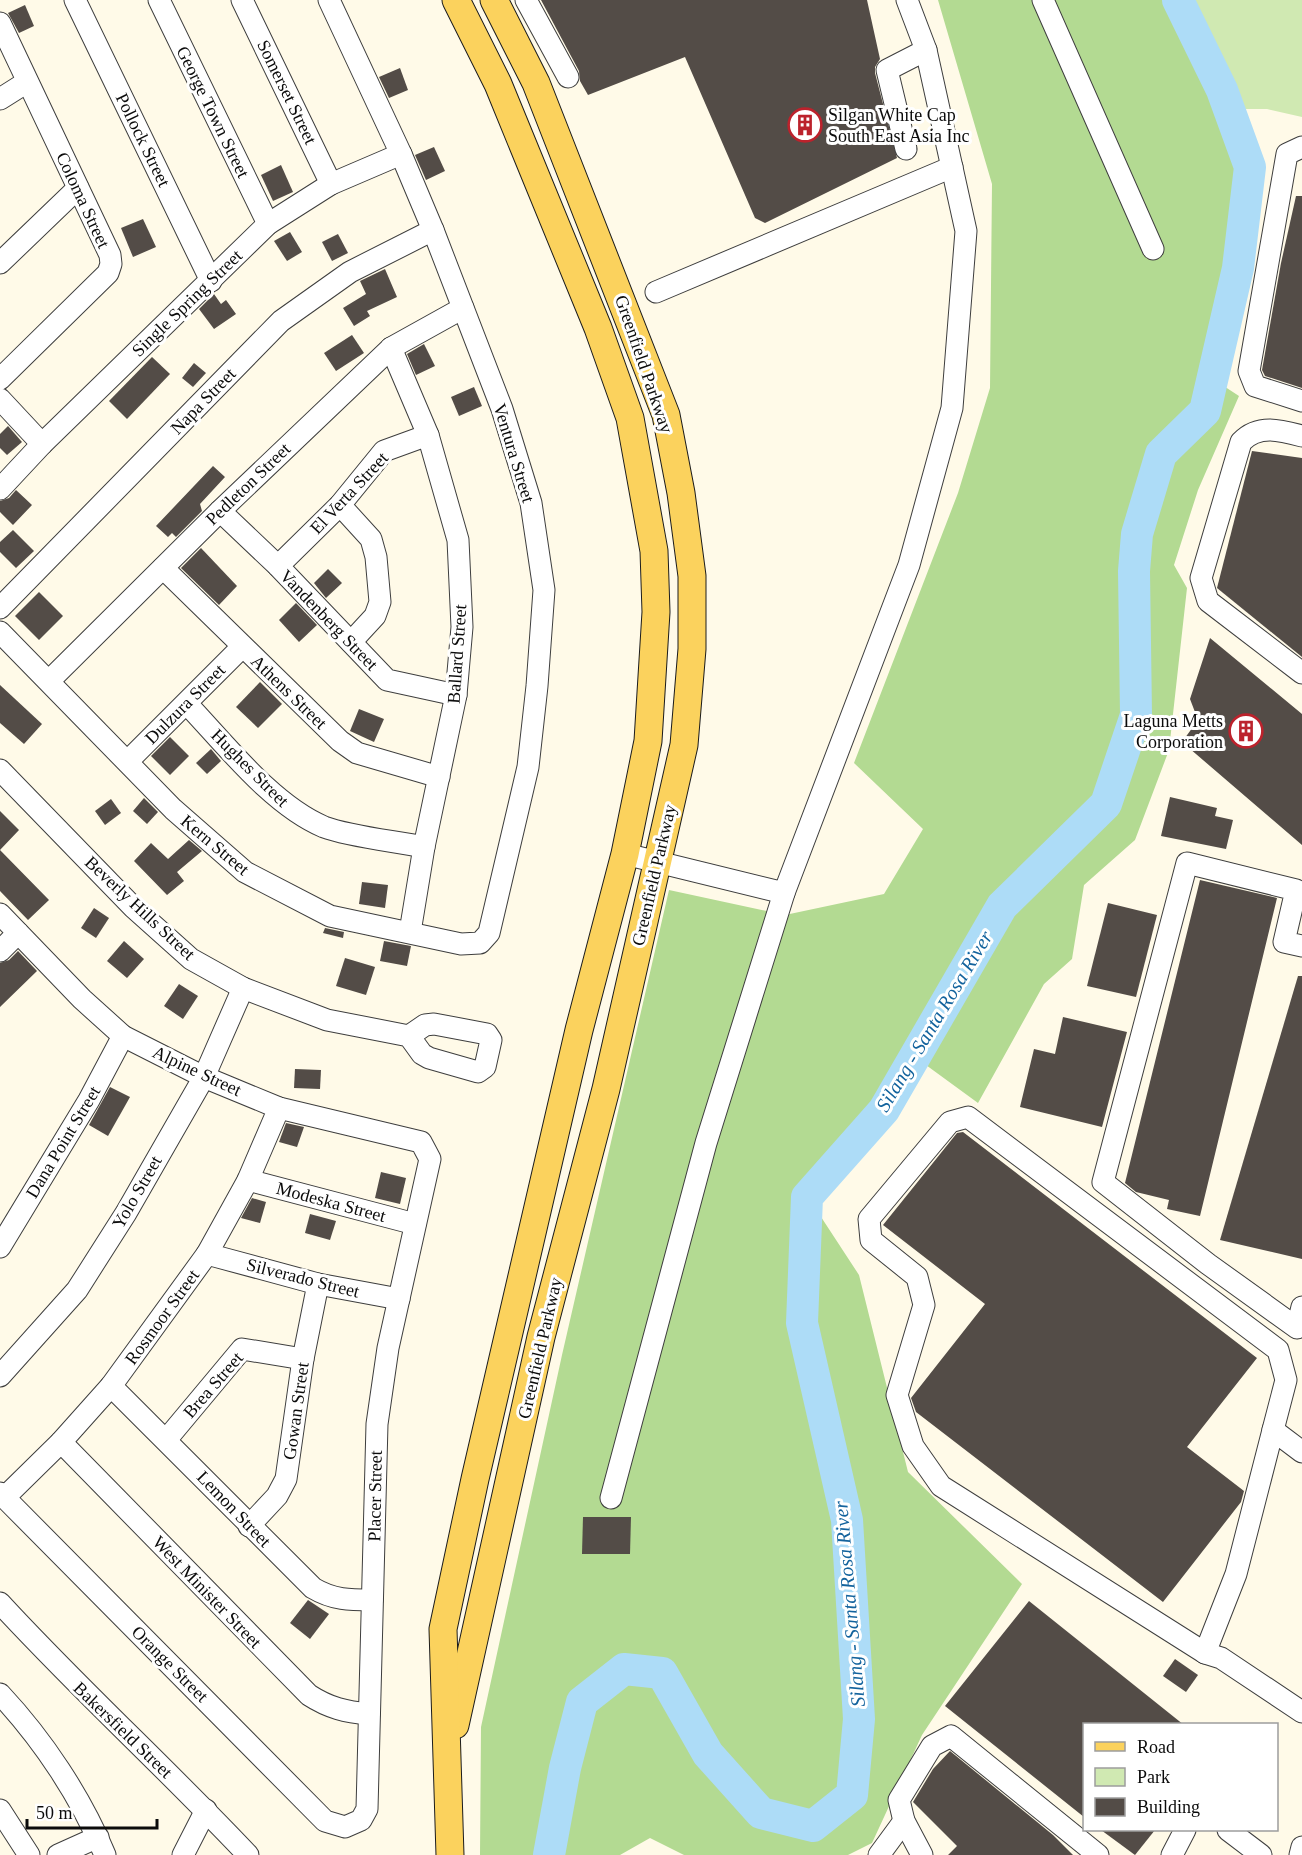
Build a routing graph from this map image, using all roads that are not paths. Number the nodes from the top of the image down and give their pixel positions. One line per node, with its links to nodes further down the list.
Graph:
1 (75, 0): 25 (street, Pollock Street)
2 (159, 0): 21 (street, George Town Street)
3 (242, 0): 19 (street, Somerset Street)
4 (329, 0): 17 (street, Ventura Street)
5 (456, 0): 52 (main road, Greenfield Parkway)
6 (494, 0): 53 (main road, Greenfield Parkway)
7 (526, 0): 12 (street)
8 (907, 0): 11 (street)
9 (1043, 0): 23 (street)
10 (0, 23): 13 (street, Coloma Street)
11 (926, 50): 16 (street); 18 (street)
12 (568, 76)
13 (27, 82): 14 (street); 20 (street, Coloma Street)
14 (0, 99)
15 (1302, 147): 31 (street)
16 (906, 149)
17 (401, 154): 19 (street, Single Spring Street); 22 (street, Ventura Street)
18 (952, 167): 26 (street); 54 (street)
19 (331, 184): 21 (street, Single Spring Street)
20 (78, 188): 24 (street); 29 (street, Coloma Street)
21 (268, 224): 25 (street, Single Spring Street)
22 (433, 230): 27 (street, Ventura Street); 40 (street, Napa Street)
23 (1153, 249)
24 (0, 263)
25 (210, 280): 34 (street, Single Spring Street)
26 (656, 292)
27 (463, 308): 28 (street, Pedleton Street); 58 (street, Ventura Street)
28 (391, 348): 32 (street, Ballard Street); 37 (street, Pedleton Street)
29 (0, 379)
30 (0, 399): 34 (street)
31 (1302, 401)
32 (428, 435): 36 (street, El Verta Street); 46 (street, Ballard Street)
33 (1302, 436): 44 (street)
34 (42, 444): 35 (street, Single Spring Street)
35 (0, 489)
36 (340, 505): 38 (street, El Verta Street); 42 (street)
37 (220, 510): 38 (street, Vandenberg Street); 39 (street, Pedleton Street)
38 (278, 566): 42 (street, Vandenberg Street)
39 (163, 568): 43 (street, Athens Street); 45 (street, Pedleton Street)
40 (0, 608)
41 (0, 633): 45 (street, Kern Street)
42 (351, 642): 46 (street, Vandenberg Street)
43 (243, 647): 47 (street, Dulzura Street); 50 (street, Athens Street)
44 (1302, 673)
45 (50, 681): 48 (street, Kern Street)
46 (456, 695): 50 (street, Ballard Street)
47 (187, 704): 48 (street, Dulzura Street); 51 (street, Hughes Street)
48 (128, 762): 56 (street, Kern Street)
49 (0, 770): 61 (street, Beverly Hills Street)
50 (438, 777): 51 (street, Ballard Street)
51 (424, 847): 56 (street, Ballard Street)
52 (625, 854): 53 (street); 90 (main road, Greenfield Parkway)
53 (657, 863): 54 (street); 90 (main road, Greenfield Parkway)
54 (784, 893): 82 (street)
55 (0, 914): 57 (street, Alpine Street)
56 (410, 932): 58 (street, Kern Street)
57 (18, 933): 60 (street); 62 (street, Alpine Street)
58 (489, 933)
59 (1302, 946): 73 (street)
60 (0, 951)
61 (243, 988): 63 (street, Beverly Hills Street); 64 (street, Yolo Street)
62 (123, 1036): 64 (street, Alpine Street); 69 (street, Dana Point Street)
63 (409, 1036)
64 (204, 1077): 65 (street, Alpine Street); 75 (street, Yolo Street)
65 (279, 1108): 66 (street, Alpine Street); 67 (street, Rosmoor Street)
66 (430, 1159): 68 (street, Placer Street)
67 (248, 1180): 68 (street, Modeska Street); 70 (street, Rosmoor Street)
68 (415, 1224): 72 (street, Placer Street)
69 (0, 1246)
70 (207, 1254): 71 (street, Silverado Street); 76 (street, Rosmoor Street)
71 (318, 1284): 72 (street, Silverado Street); 74 (street, Gowan Street)
72 (399, 1299): 84 (street, Placer Street)
73 (1302, 1308)
74 (303, 1359): 78 (street, Brea Street); 83 (street, Gowan Street)
75 (0, 1376)
76 (111, 1386): 78 (street, Lemon Street); 79 (street, Rosmoor Street)
77 (1273, 1430): 80 (street); 86 (street); 86 (street)
78 (166, 1440): 83 (street, Lemon Street)
79 (61, 1442): 81 (street, Rosmoor Street); 89 (street, West Minister Street)
80 (1302, 1452)
81 (2, 1495): 94 (street, Orange Street)
82 (610, 1498)
83 (249, 1526): 84 (street, Lemon Street)
84 (372, 1600): 89 (street, Placer Street)
85 (0, 1603): 92 (street, Bakersfield Street)
86 (1205, 1653): 88 (street)
87 (0, 1694): 97 (street)
88 (1302, 1712)
89 (369, 1714): 94 (street, Placer Street)
90 (446, 1767): 103 (main road, Greenfield Parkway)
91 (0, 1810): 99 (street)
92 (206, 1810): 101 (street); 102 (street, Bakersfield Street)
93 (903, 1821): 104 (street); 105 (street); 106 (street)
94 (345, 1827)
95 (1184, 1831): 107 (street)
96 (1229, 1831): 108 (street)
97 (102, 1846): 100 (street)
98 (1302, 1847): 109 (street)
99 (29, 1855)
100 (58, 1855)
101 (183, 1855)
102 (248, 1855)
103 (450, 1855)
104 (879, 1855)
105 (922, 1855)
106 (1098, 1855)
107 (1172, 1855)
108 (1261, 1855)
109 (1300, 1855)

